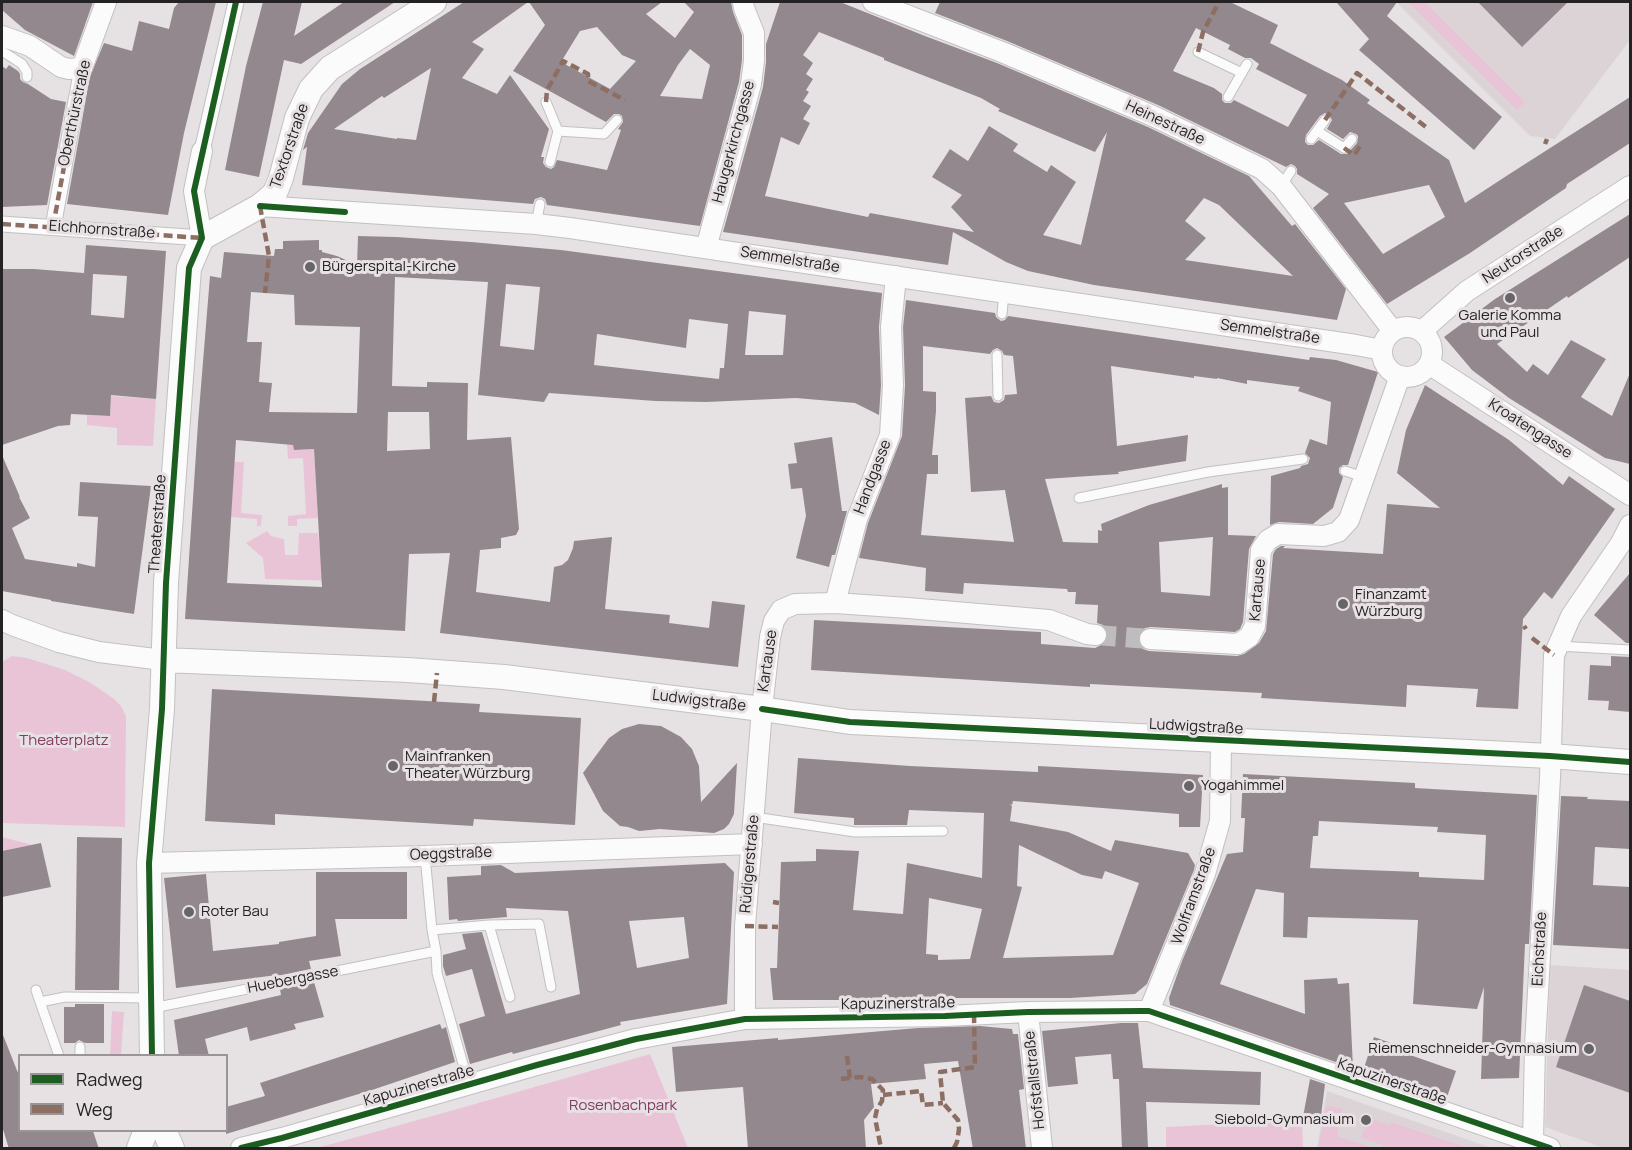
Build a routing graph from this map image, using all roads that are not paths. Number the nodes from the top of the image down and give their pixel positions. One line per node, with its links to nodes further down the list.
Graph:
1 (106, 2): 9 (street, Oberthürstraße)
2 (236, 2): 19 (street)
3 (434, 2): 23 (street, Textorstraße)
4 (743, 2): 28 (street, Haugerkirchgasse)
5 (873, 2): 33 (street, Heinestraße)
6 (2, 36): 9 (street)
7 (2, 51): 10 (lane)
8 (1198, 52): 11 (lane)
9 (82, 68): 26 (street, Oberthürstraße)
10 (27, 77)
11 (1228, 97)
12 (546, 102): 15 (lane)
13 (617, 120): 15 (lane)
14 (1325, 120): 16 (lane)
15 (558, 131): 20 (lane)
16 (1317, 131): 17 (lane); 18 (lane)
17 (1352, 139)
18 (1311, 140)
19 (202, 151): 27 (street)
20 (550, 162)
21 (1630, 186): 32 (street, Neutorstraße)
22 (540, 204): 25 (lane)
23 (260, 206): 25 (street, Semmelstraße); 27 (street)
24 (2, 224): 26 (street, Eichhornstraße)
25 (536, 224): 28 (street, Semmelstraße)
26 (53, 227): 27 (street, Eichhornstraße)
27 (201, 238): 50 (street, Theaterstraße)
28 (706, 248): 29 (street, Semmelstraße)
29 (896, 276): 30 (street, Semmelstraße); 44 (street, Handgasse)
30 (1004, 293): 31 (lane); 34 (street, Semmelstraße)
31 (1002, 314)
32 (1422, 331): 33 (street); 36 (street)
33 (1393, 332): 34 (street)
34 (1382, 350): 37 (street)
35 (997, 355): 38 (lane)
36 (1429, 364): 37 (street); 40 (street, Kroatengasse)
37 (1396, 374): 47 (street, Kartause)
38 (998, 396)
39 (1303, 459): 41 (lane)
40 (1630, 495)
41 (1079, 498)
42 (1630, 525): 43 (street, Eichstraße)
43 (1626, 547): 48 (street, Eichstraße)
44 (835, 603): 46 (street, Kartause); 51 (street, Kartause)
45 (2, 620): 50 (street)
46 (1096, 635)
47 (1150, 639)
48 (1558, 646): 49 (lane); 53 (street, Eichstraße)
49 (1626, 652)
50 (163, 660): 51 (street, Ludwigstraße); 59 (street, Theaterstraße)
51 (762, 709): 52 (street, Ludwigstraße); 55 (street, Rüdigerstraße)
52 (1221, 741): 53 (street, Ludwigstraße); 68 (street, Wolframstraße)
53 (1550, 756): 54 (street, Ludwigstraße); 76 (street, Eichstraße)
54 (1630, 762)
55 (754, 817): 56 (lane); 57 (street, Rüdigerstraße)
56 (943, 831)
57 (752, 844): 58 (street, Oeggstraße); 70 (street, Rüdigerstraße)
58 (425, 856): 59 (street, Oeggstraße); 61 (lane)
59 (149, 863): 67 (street, Theaterstraße)
60 (489, 925): 61 (lane); 63 (lane); 65 (lane)
61 (432, 930): 62 (lane)
62 (436, 951): 67 (lane, Huebergasse); 73 (lane)
63 (551, 987)
64 (36, 990): 66 (lane)
65 (510, 998)
66 (40, 1002): 67 (lane, Huebergasse); 71 (lane)
67 (150, 1003): 72 (street, Theaterstraße)
68 (1149, 1011): 69 (street, Kapuzinerstraße); 76 (street, Kapuzinerstraße)
69 (1028, 1012): 70 (street, Kapuzinerstraße); 80 (street, Hofstallstraße)
70 (745, 1019): 73 (street, Kapuzinerstraße)
71 (58, 1054)
72 (152, 1054)
73 (469, 1084): 79 (street, Kapuzinerstraße)
74 (146, 1132): 77 (street)
75 (164, 1132): 78 (street)
76 (1541, 1145)
77 (139, 1149)
78 (172, 1149)
79 (241, 1149)
80 (1042, 1149)

